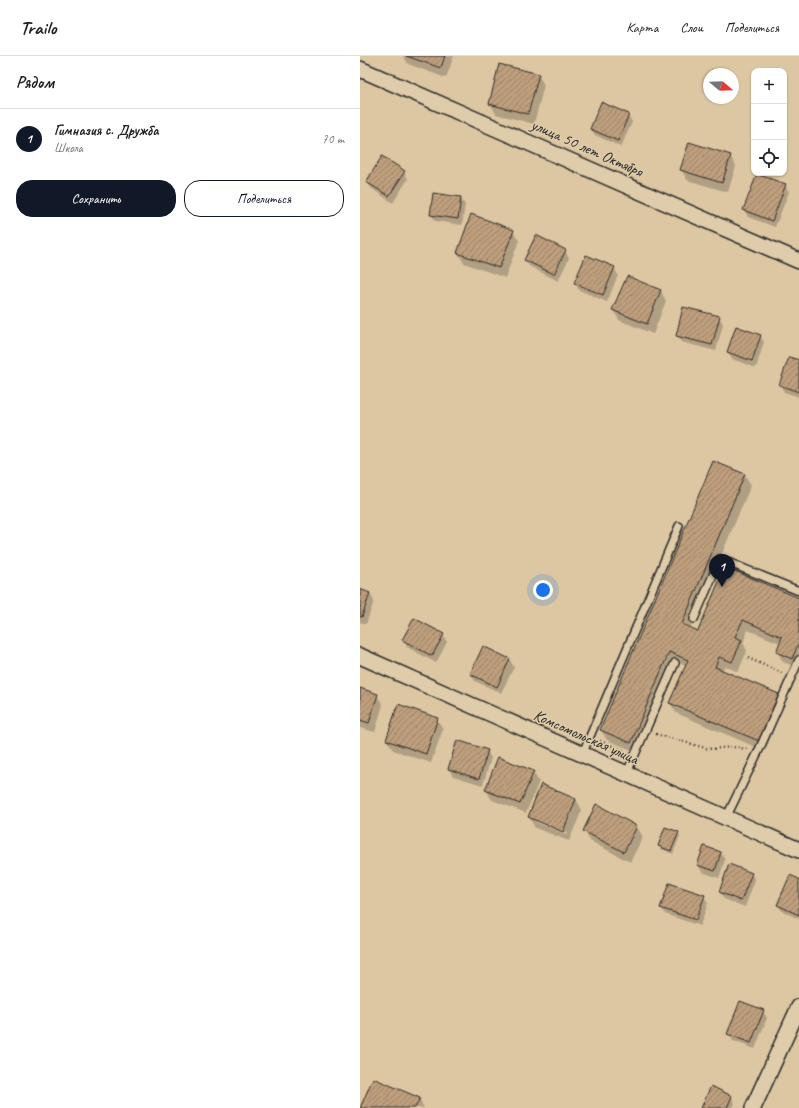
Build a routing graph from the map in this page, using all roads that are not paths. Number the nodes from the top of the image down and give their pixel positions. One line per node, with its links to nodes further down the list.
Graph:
1 (360, 68): 2 (street, улица 50 лет Октября)
2 (799, 261)
3 (679, 526): 9 (lane)
4 (799, 591): 5 (lane)
5 (694, 619)
6 (360, 656): 9 (street, Комсомольская улица)
7 (799, 660): 11 (lane)
8 (675, 663): 10 (lane)
9 (582, 756): 10 (street, Комсомольская улица)
10 (626, 775): 11 (street, Комсомольская улица)
11 (726, 818): 12 (street, Комсомольская улица)
12 (799, 850)
13 (799, 1007): 14 (street)
14 (753, 1108)

